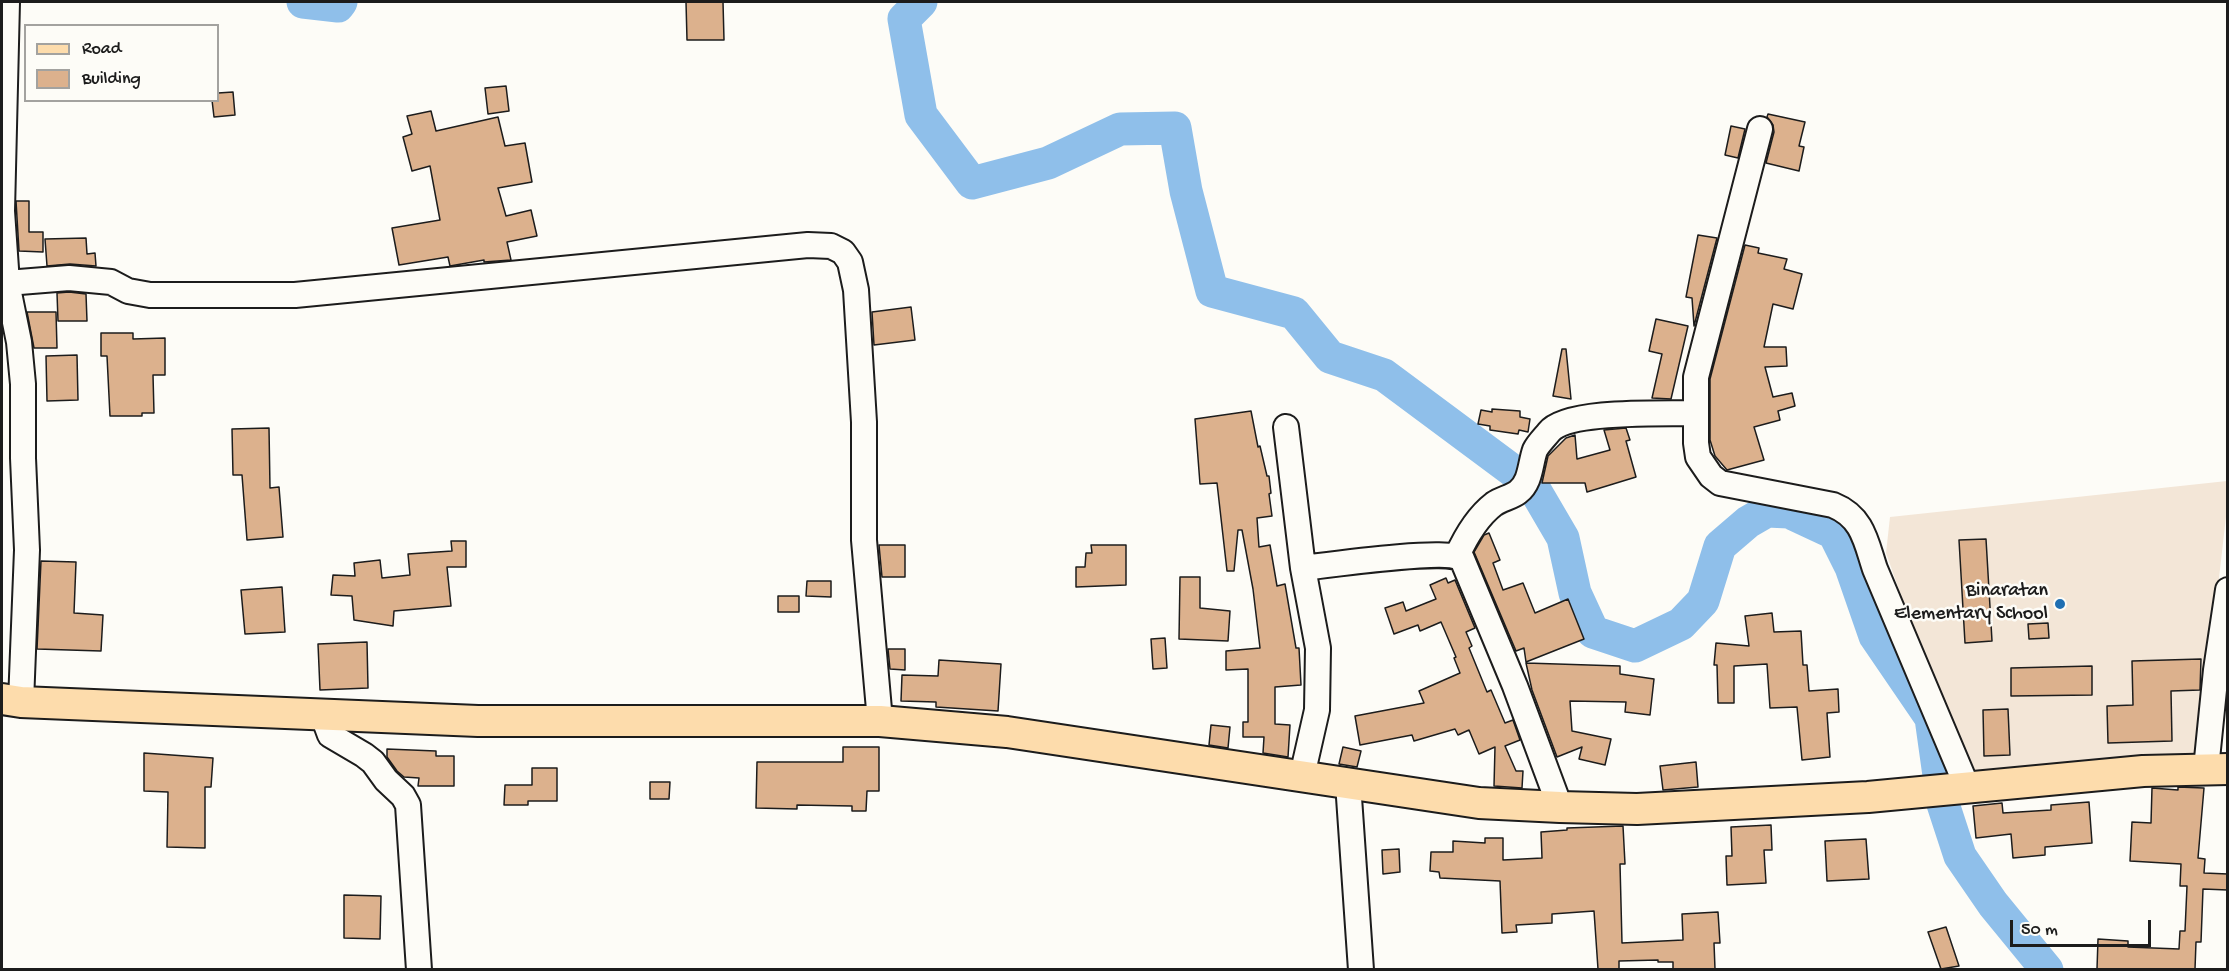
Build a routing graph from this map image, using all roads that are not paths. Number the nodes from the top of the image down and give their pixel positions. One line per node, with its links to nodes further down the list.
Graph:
1 (7, 2): 3 (street)
2 (1760, 129): 5 (street)
3 (3, 249): 4 (street)
4 (7, 283): 6 (street); 13 (street)
5 (1695, 413): 8 (street); 17 (street)
6 (12, 417): 11 (street)
7 (1286, 427): 9 (street)
8 (1457, 556): 9 (street); 18 (street)
9 (1303, 568): 15 (street)
10 (2228, 590): 14 (street)
11 (11, 701): 12 (main road)
12 (322, 716): 13 (main road); 19 (street)
13 (880, 721): 15 (main road)
14 (2217, 769): 17 (main road)
15 (1302, 776): 16 (main road)
16 (1348, 783): 18 (main road); 20 (street)
17 (1948, 791): 18 (main road)
18 (1560, 807)
19 (419, 969)
20 (1361, 969)

